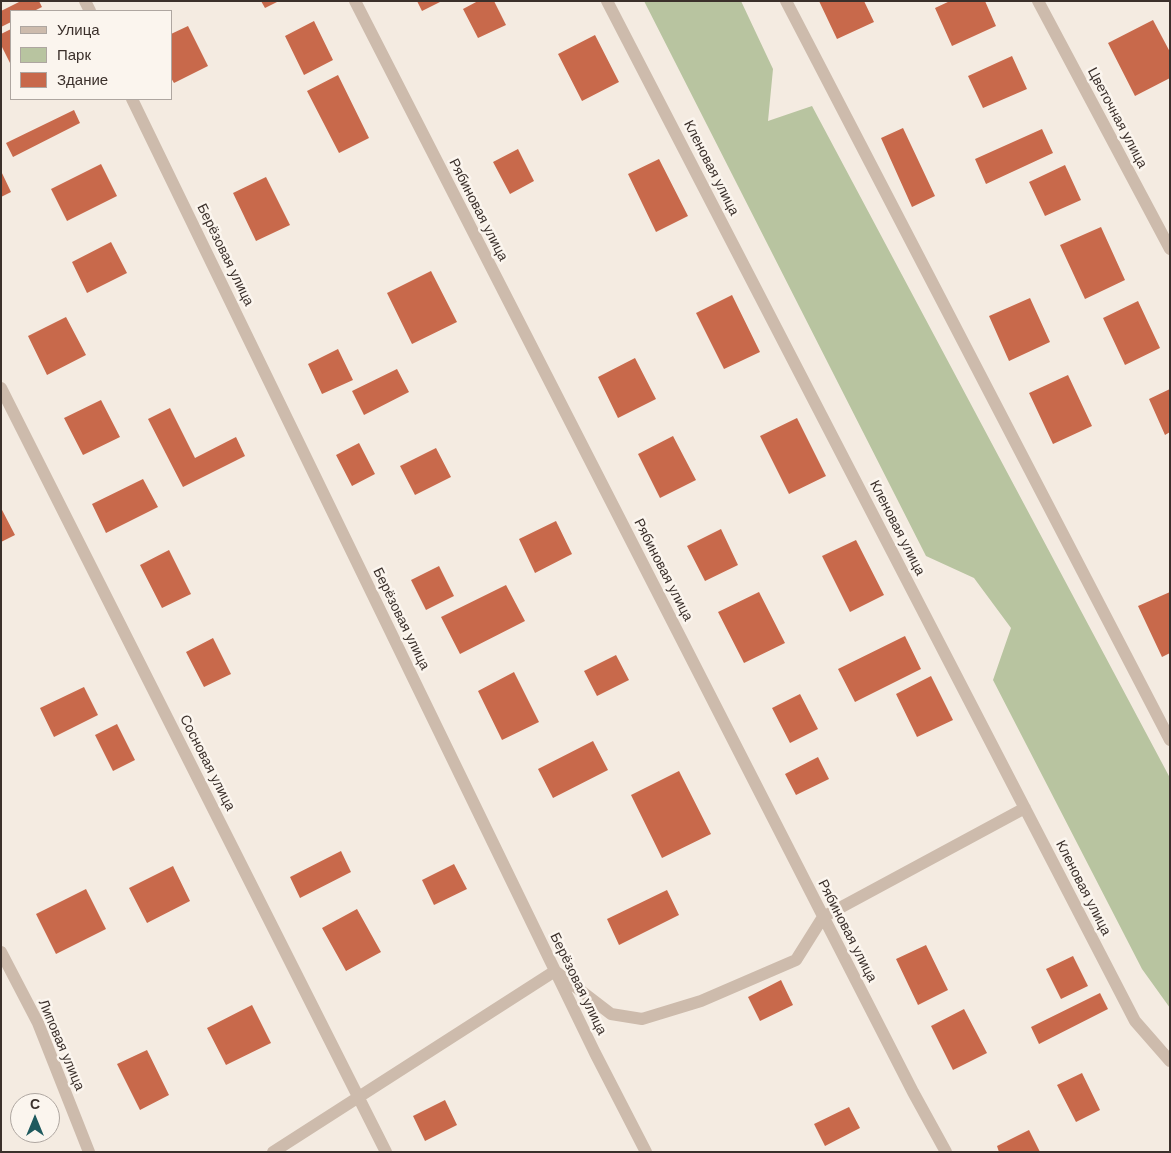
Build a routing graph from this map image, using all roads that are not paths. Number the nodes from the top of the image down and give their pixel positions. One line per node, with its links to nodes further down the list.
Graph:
1 (355, 1): 10 (street, Рябиновая улица)
2 (607, 1): 9 (street, Кленовая улица)
3 (786, 1): 8 (street)
4 (1038, 1): 6 (street, Цветочная улица)
5 (132, 100): 12 (street, Берёзовая улица)
6 (1170, 249)
7 (1, 388): 14 (street, Сосновая улица)
8 (1170, 740)
9 (1025, 808): 10 (street); 13 (street, Кленовая улица)
10 (823, 917): 12 (street); 19 (street, Рябиновая улица)
11 (1, 952): 15 (street, Липовая улица)
12 (555, 971): 14 (street); 18 (street, Берёзовая улица)
13 (1170, 1061)
14 (358, 1096): 16 (street); 17 (street, Сосновая улица)
15 (89, 1152)
16 (273, 1152)
17 (386, 1152)
18 (646, 1152)
19 (946, 1152)

